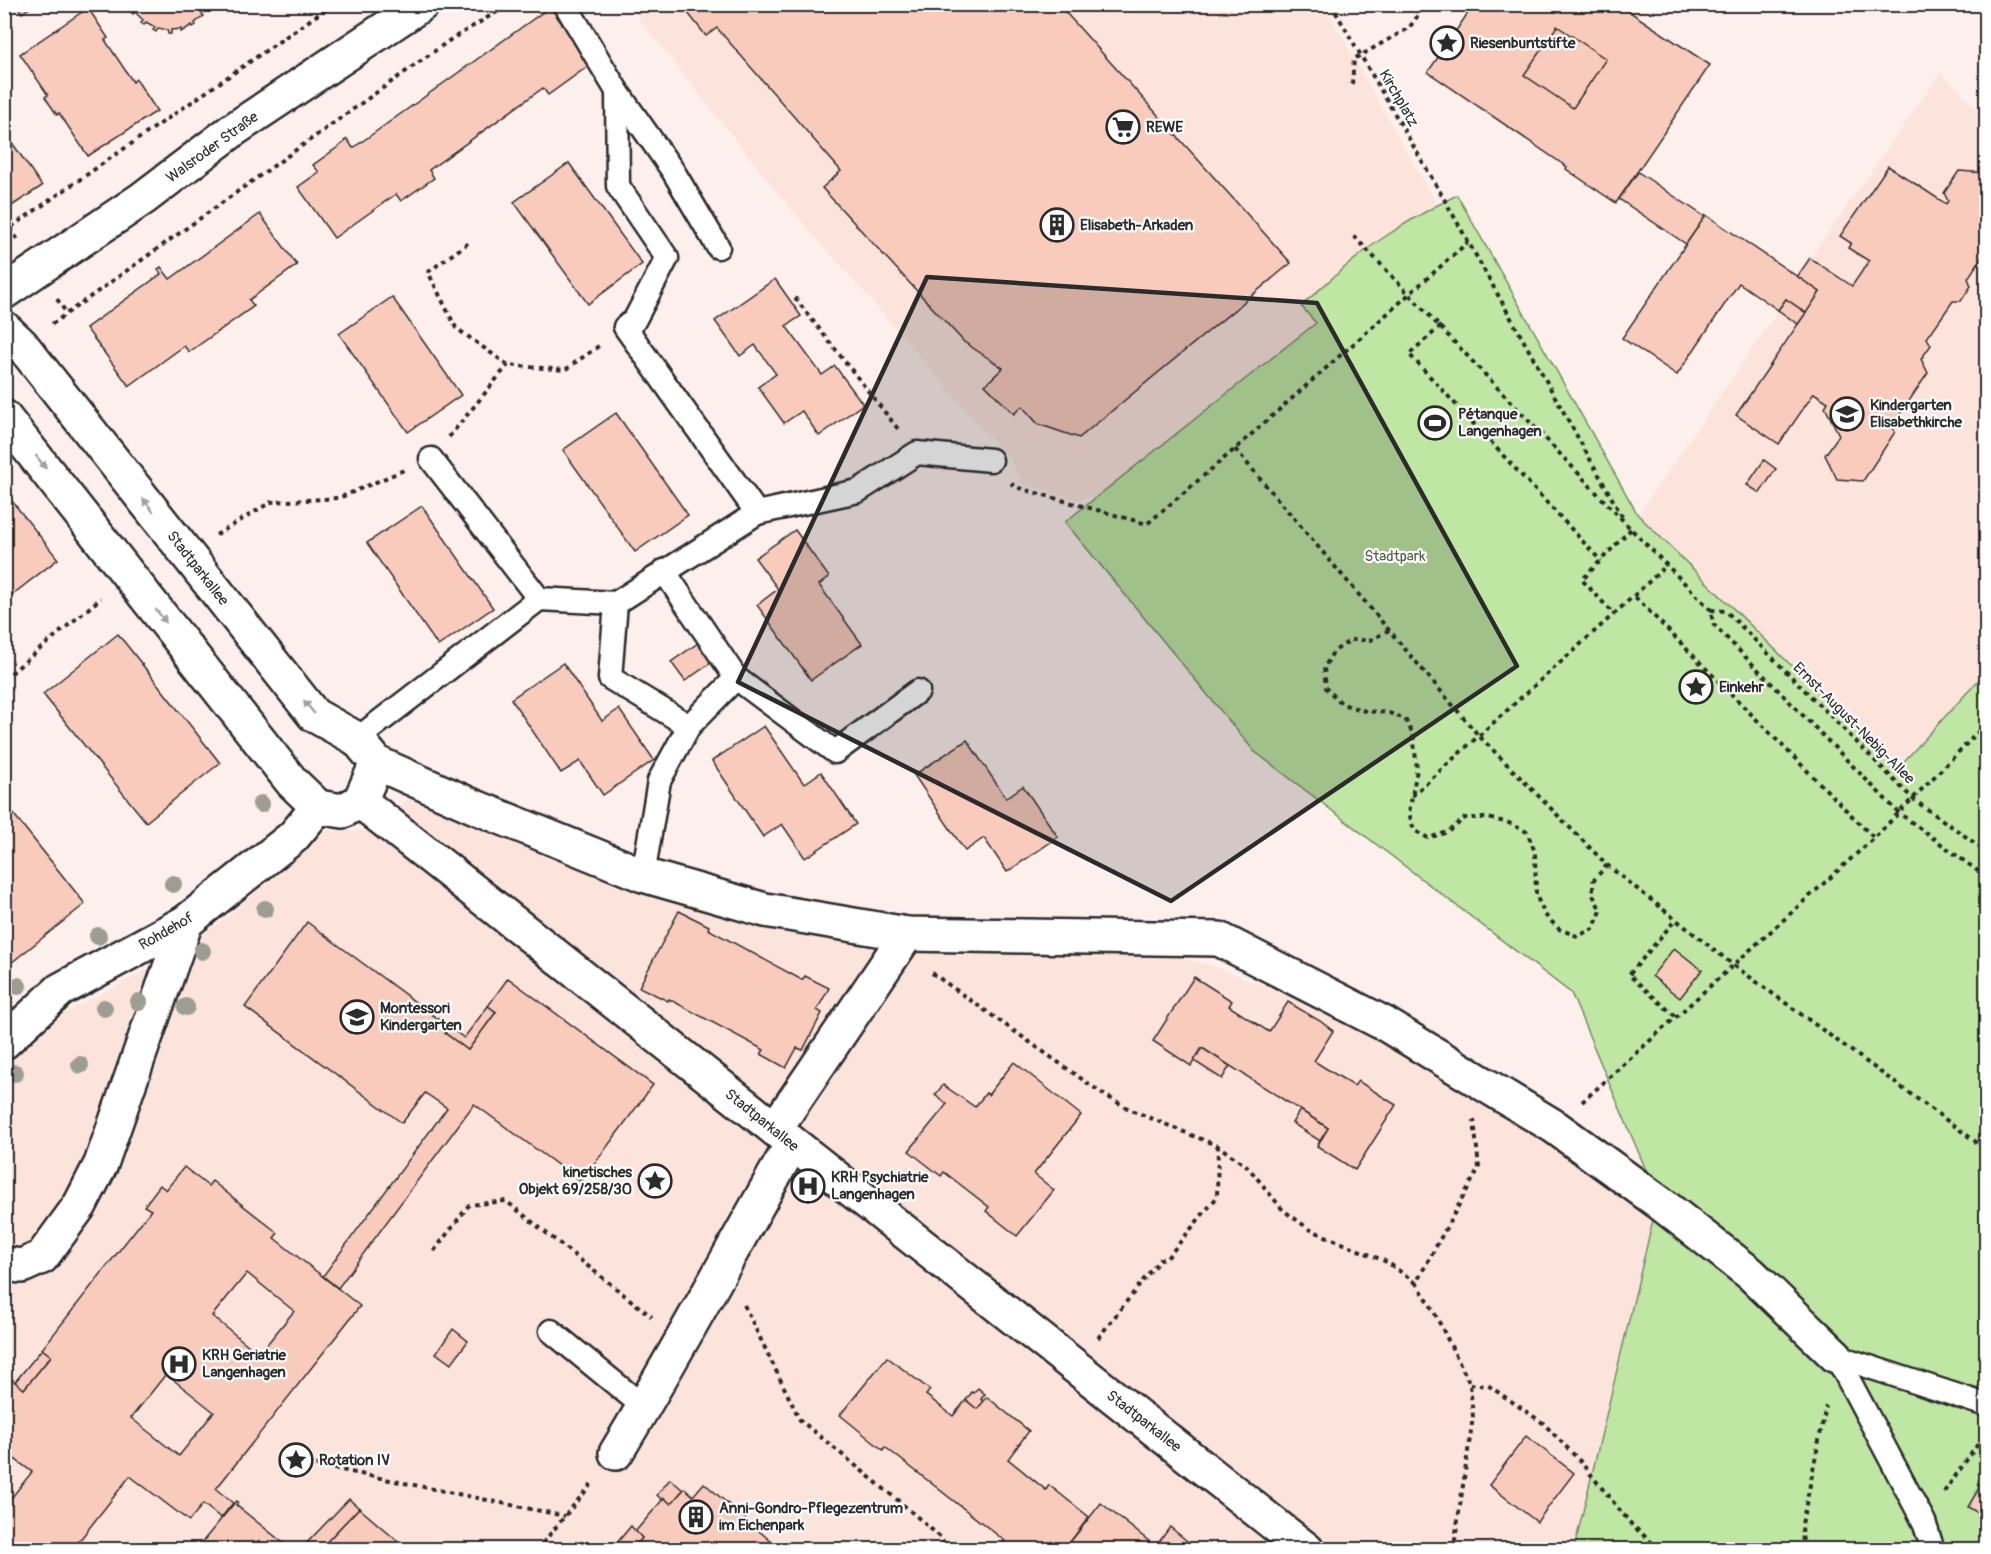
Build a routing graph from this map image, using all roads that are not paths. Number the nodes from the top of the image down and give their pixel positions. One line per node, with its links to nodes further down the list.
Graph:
1 (422, 4): 5 (street, Walsroder Straße)
2 (565, 4): 3 (lane)
3 (617, 92): 4 (lane); 10 (lane)
4 (718, 247)
5 (4, 292)
6 (13, 336): 17 (street, Stadtparkallee, one-way to 6)
7 (4, 417): 19 (street, one-way to 19)
8 (430, 459): 12 (lane)
9 (991, 460): 10 (lane)
10 (758, 513): 11 (lane)
11 (664, 571): 13 (lane); 14 (lane)
12 (539, 599): 13 (lane); 17 (lane)
13 (616, 603): 16 (lane)
14 (736, 678): 15 (lane); 16 (lane)
15 (918, 691)
16 (689, 726): 20 (lane)
17 (367, 751): 18 (street); 20 (street, Stadtparkallee)
18 (360, 801): 19 (street); 24 (street, Stadtparkallee)
19 (318, 807): 21 (street, Rohdehof)
20 (643, 875): 22 (street, Stadtparkallee)
21 (186, 922): 23 (street, Rohdehof); 25 (street)
22 (902, 941): 24 (street); 27 (street, Stadtparkallee)
23 (4, 1042)
24 (783, 1137): 29 (street); 31 (street, Stadtparkallee)
25 (4, 1263)
26 (551, 1331): 29 (lane)
27 (1836, 1356): 28 (lane); 32 (lane)
28 (1986, 1405)
29 (644, 1407): 30 (street)
30 (616, 1453)
31 (1306, 1550)
32 (1933, 1550)

